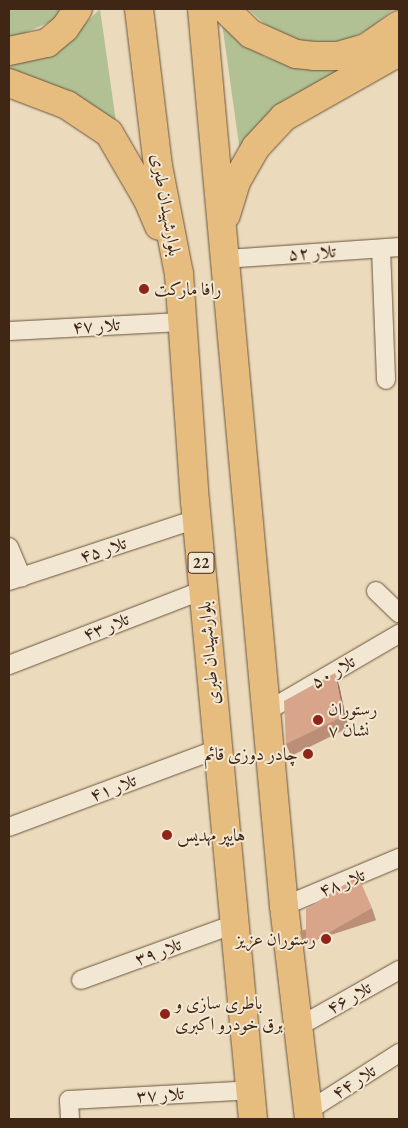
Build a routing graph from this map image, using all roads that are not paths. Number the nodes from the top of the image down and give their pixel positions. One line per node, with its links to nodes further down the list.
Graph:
1 (78, 9): 6 (highway)
2 (139, 9): 13 (highway, بلوارشهیدان طبری / 22)
3 (202, 9): 9 (highway)
4 (226, 9): 5 (highway)
5 (399, 25)
6 (9, 52)
7 (399, 52): 9 (highway)
8 (9, 83): 13 (highway)
9 (222, 226): 12 (highway)
10 (399, 247): 11 (street, تلار ۵۲)
11 (381, 249): 12 (street, تلار ۵۲); 16 (street)
12 (225, 260): 25 (highway)
13 (179, 274): 14 (highway, بلوارشهیدان طبری / 22)
14 (182, 322): 15 (street, تلار ۴۷); 17 (highway, بلوارشهیدان طبری / 22)
15 (9, 330)
16 (386, 380)
17 (196, 519): 19 (street, تلار ۴۵); 20 (highway, بلوارشهیدان طبری / 22)
18 (9, 547): 19 (street)
19 (15, 579)
20 (203, 590): 24 (street, تلار ۴۳); 26 (highway, بلوارشهیدان طبری / 22)
21 (376, 591): 22 (street)
22 (399, 613)
23 (399, 634): 25 (street, تلار ۵۰)
24 (9, 665)
25 (267, 711): 29 (highway)
26 (218, 749): 27 (street, تلار ۴۱); 30 (highway, بلوارشهیدان طبری / 22)
27 (9, 827)
28 (399, 858): 29 (street, تلار ۴۸)
29 (284, 906): 33 (highway)
30 (235, 924): 32 (street, تلار ۳۹); 35 (highway, بلوارشهیدان طبری / 22)
31 (399, 970): 33 (street, تلار ۴۶)
32 (81, 980)
33 (298, 1027): 36 (highway)
34 (399, 1053): 36 (street, تلار ۴۴)
35 (251, 1090): 37 (street, تلار ۳۷); 38 (highway, بلوارشهیدان طبری / 22)
36 (308, 1115)
37 (70, 1119)
38 (254, 1119)

